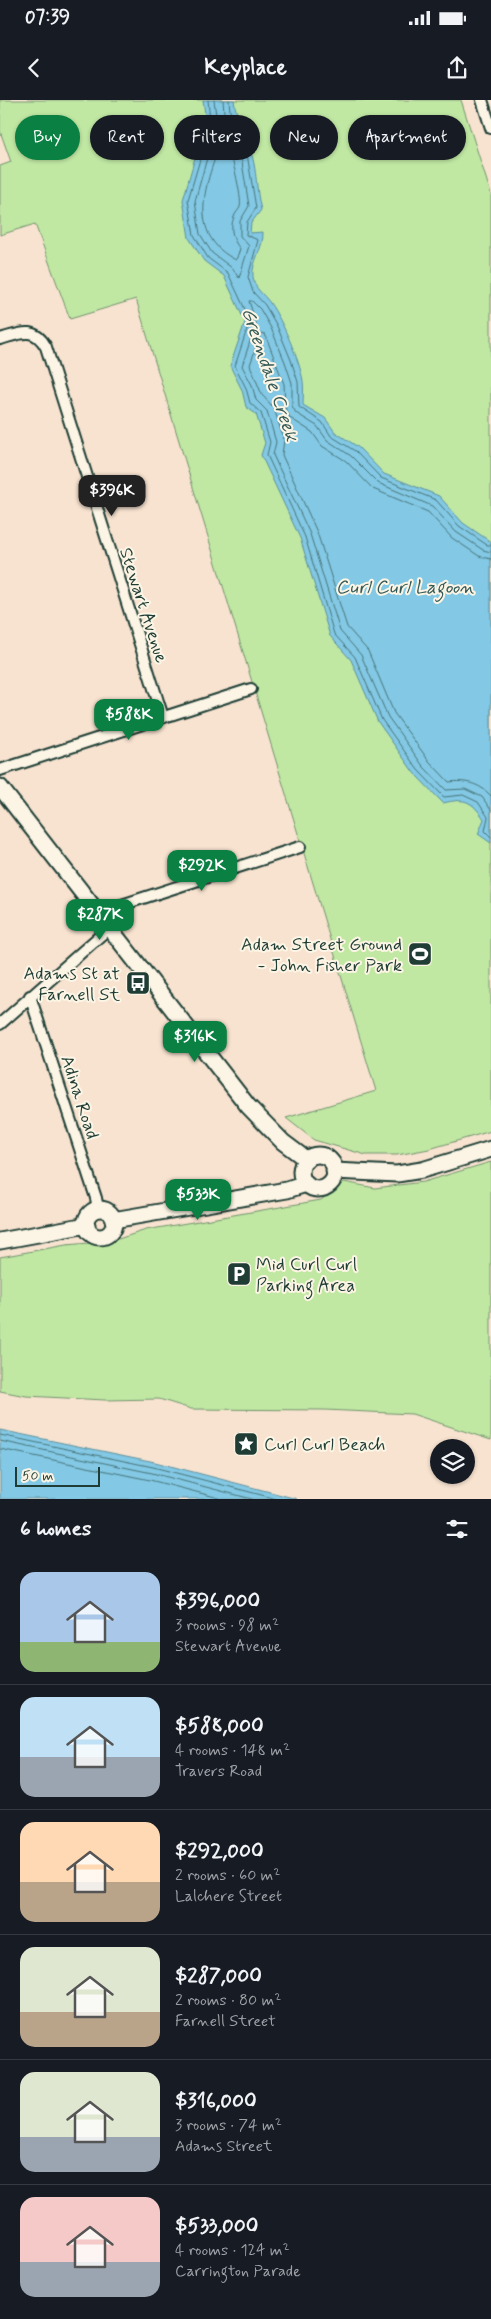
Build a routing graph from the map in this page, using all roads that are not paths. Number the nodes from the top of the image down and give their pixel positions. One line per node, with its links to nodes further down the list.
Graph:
1 (482, 100): 2 (street)
2 (491, 128)
3 (0, 339): 5 (street, Stewart Avenue)
4 (251, 689): 5 (street)
5 (163, 717): 6 (street)
6 (0, 770)
7 (0, 787): 9 (main road)
8 (300, 847): 9 (street)
9 (97, 913): 10 (main road)
10 (109, 928): 11 (street); 14 (main road)
11 (30, 996): 12 (street); 17 (street, Adina Road)
12 (0, 1024)
13 (491, 1149): 15 (main road)
14 (306, 1160): 15 (main road); 16 (main road)
15 (334, 1171): 16 (main road)
16 (306, 1184): 18 (main road)
17 (98, 1209): 18 (main road); 19 (main road)
18 (113, 1220): 19 (main road)
19 (86, 1225): 20 (main road)
20 (0, 1241)

